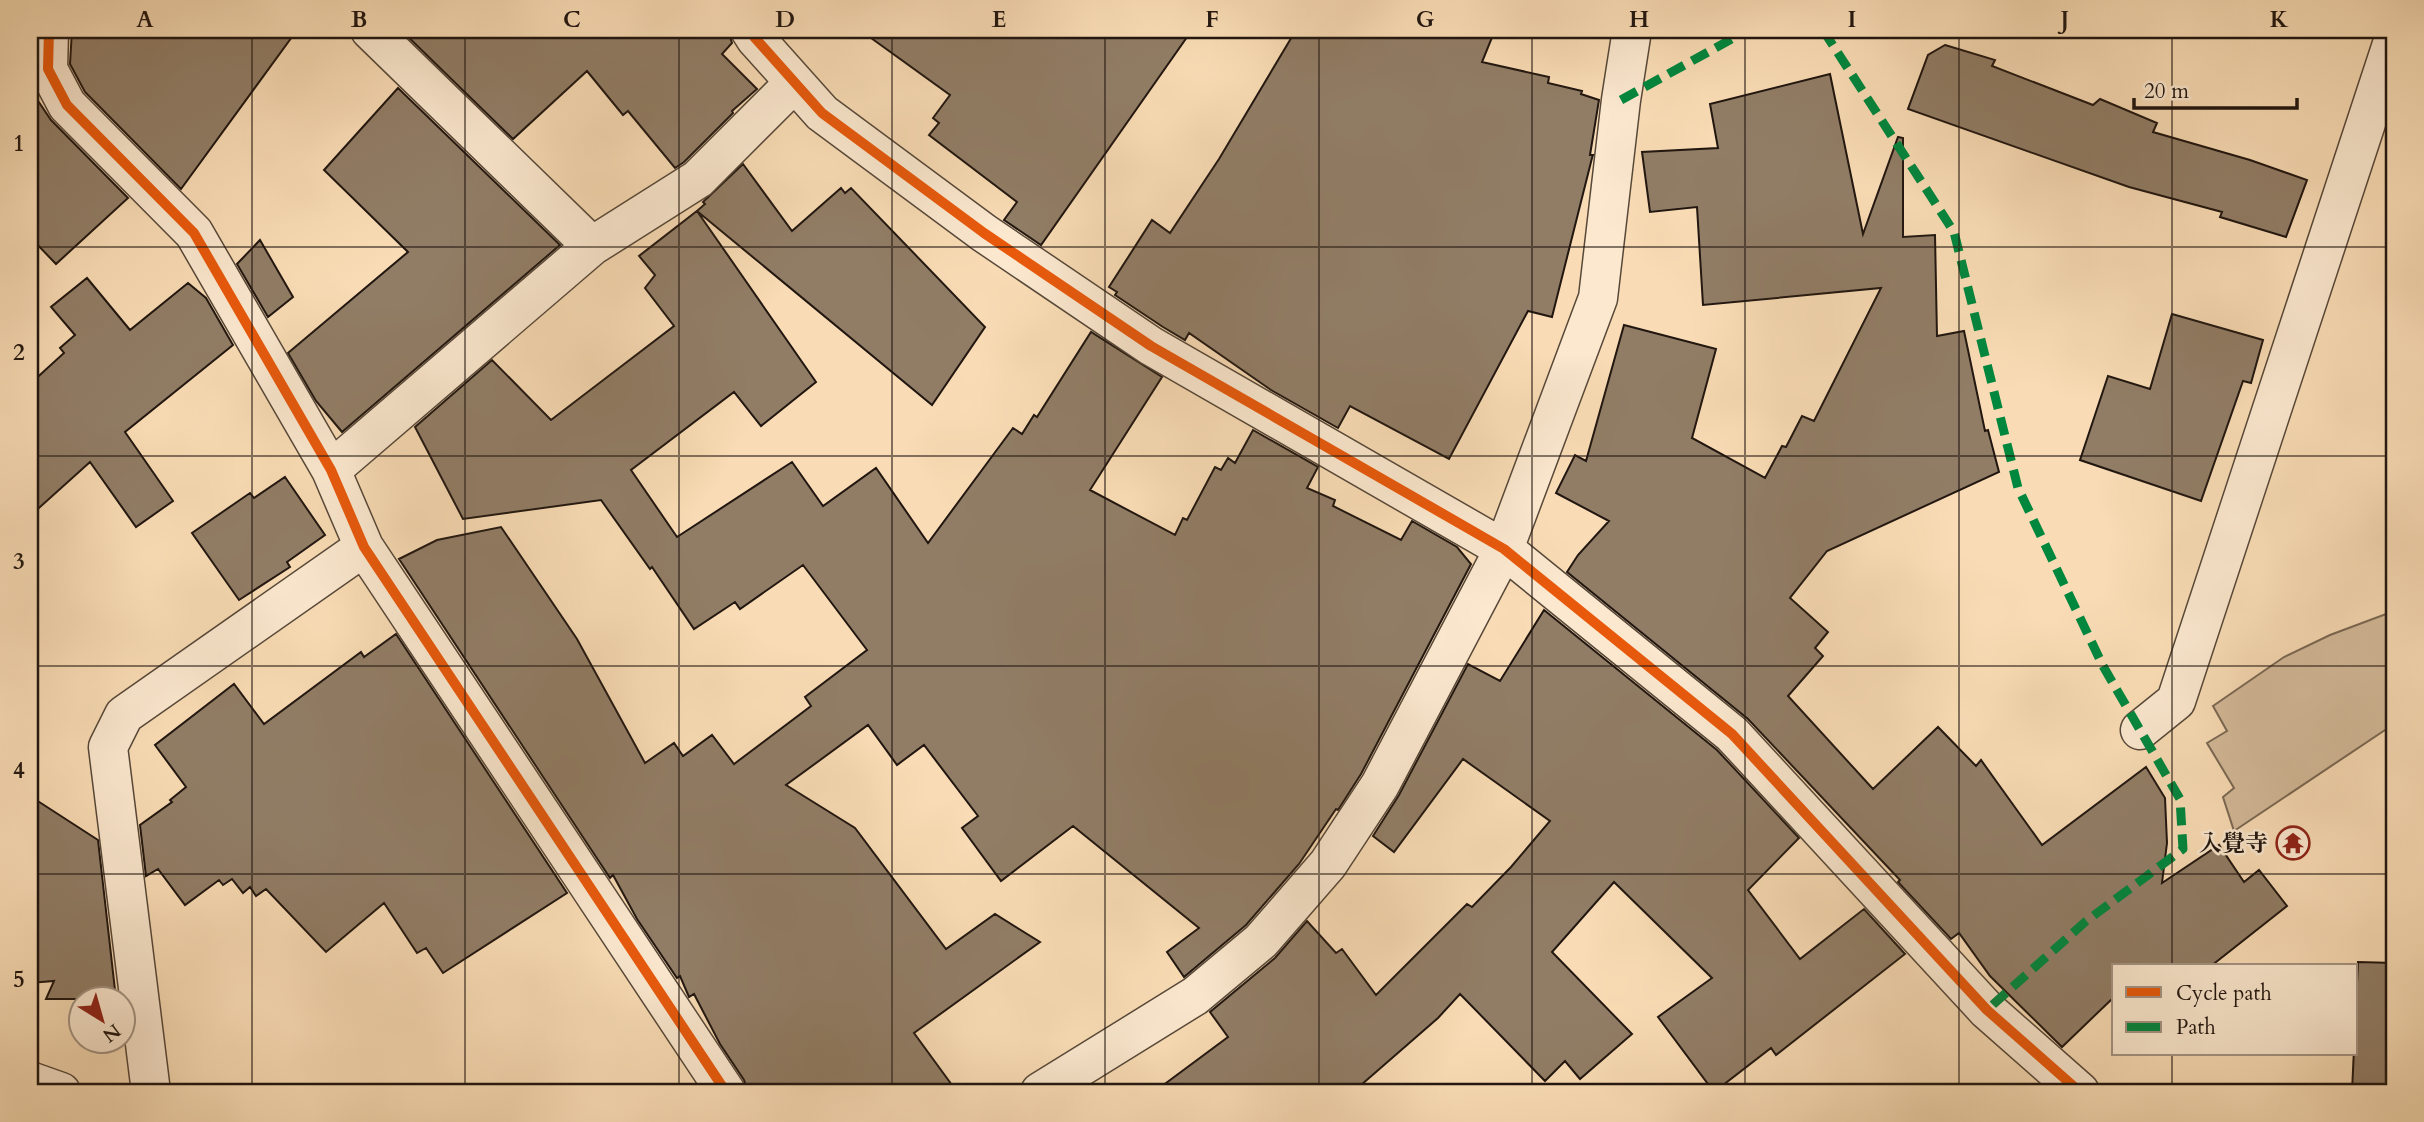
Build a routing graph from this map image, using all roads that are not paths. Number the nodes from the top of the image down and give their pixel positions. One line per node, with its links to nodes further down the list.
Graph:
1 (49, 30): 8 (street)
2 (370, 30): 7 (street)
3 (750, 30): 6 (street)
4 (1632, 30): 10 (street)
5 (2394, 38): 11 (street)
6 (794, 83): 7 (street); 10 (street)
7 (592, 246): 8 (street)
8 (331, 470): 9 (street)
9 (363, 547): 14 (street); 15 (street)
10 (1504, 549): 16 (street); 17 (street)
11 (2140, 730)
12 (30, 1082): 13 (street)
13 (61, 1092)
14 (152, 1092)
15 (726, 1092)
16 (1040, 1092)
17 (2080, 1092)

